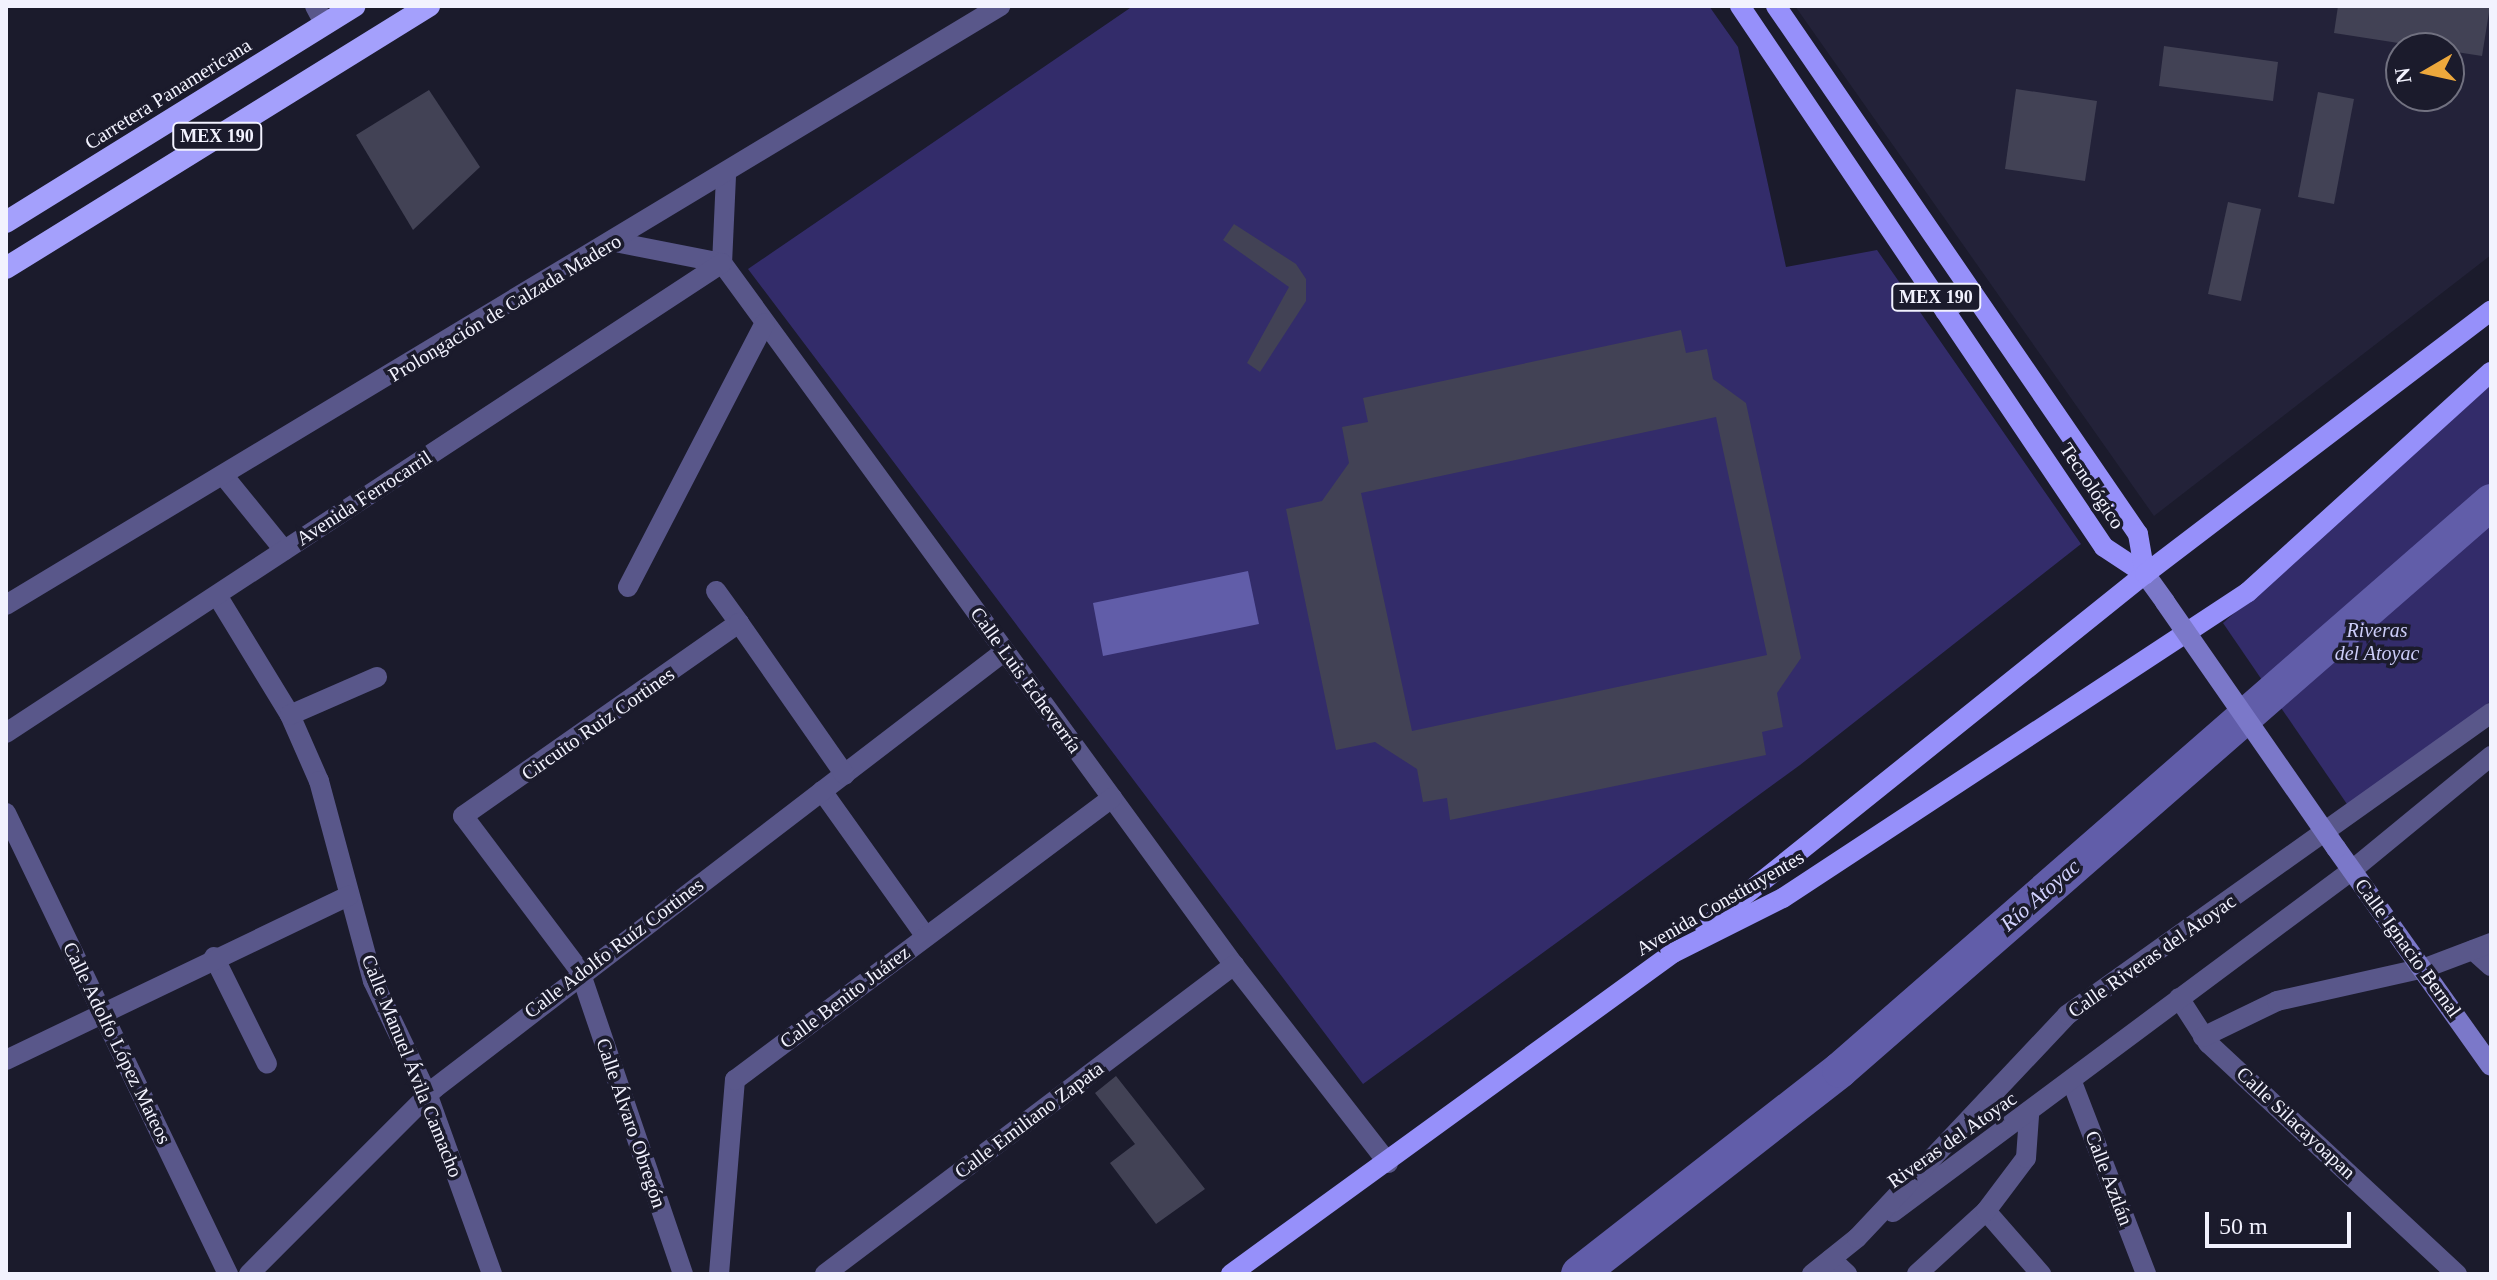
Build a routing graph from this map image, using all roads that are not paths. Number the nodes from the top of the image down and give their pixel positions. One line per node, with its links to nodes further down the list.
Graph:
1 (354, 6): 6 (highway, Carretera Panamericana / MEX 190)
2 (429, 6): 11 (highway, MEX 190)
3 (1000, 6): 7 (street, Prolongación de Calzada Madero)
4 (1740, 6): 14 (main road, Tecnológico / MEX 190)
5 (1776, 6): 12 (main road, Tecnológico / MEX 190)
6 (320, 16): 8 (highway, Carretera Panamericana / MEX 190)
7 (726, 176): 9 (street, Prolongación de Calzada Madero); 10 (street)
8 (6, 222)
9 (615, 242): 10 (street); 17 (street, Prolongación de Calzada Madero)
10 (722, 263): 15 (street, Calle Luis Echeverría); 18 (street, Avenida Ferrocarril)
11 (6, 268)
12 (1971, 292): 14 (main road); 19 (main road, Tecnológico / MEX 190)
13 (2491, 310): 19 (main road)
14 (1945, 311): 19 (main road, Tecnológico / MEX 190)
15 (765, 323): 20 (street); 25 (street, Calle Luis Echeverría)
16 (2491, 372): 39 (main road, Avenida Constituyentes)
17 (223, 475): 18 (street); 23 (street, Prolongación de Calzada Madero)
18 (284, 550): 22 (street, Avenida Ferrocarril)
19 (2145, 574): 35 (main road, MEX 190, bridge); 39 (main road)
20 (628, 587)
21 (716, 591): 24 (street)
22 (218, 597): 28 (street, Calle Manuel Ávila Camacho); 29 (street, Avenida Ferrocarril)
23 (6, 605)
24 (739, 623): 31 (street); 44 (street, Circuito Ruiz Cortines)
25 (1005, 651): 31 (street, Calle Adolfo Ruíz Cortines); 33 (street, Calle Luis Echeverría)
26 (377, 677): 28 (street)
27 (2491, 713): 56 (street, Calle Riveras del Atoyac)
28 (290, 715): 36 (street, Calle Manuel Ávila Camacho)
29 (6, 733)
30 (2491, 756): 35 (street, Riveras del Atoyac)
31 (845, 775): 32 (street, Calle Adolfo Ruíz Cortines)
32 (822, 791): 37 (street); 44 (street, Calle Adolfo Ruíz Cortines)
33 (1112, 798): 37 (street, Calle Benito Juárez); 41 (street, Calle Luis Echeverría)
34 (6, 813): 46 (street, Calle Adolfo López Mateos)
35 (2351, 871): 43 (main road, Calle Ignacio Bernal); 45 (street, Riveras del Atoyac)
36 (349, 896): 40 (street); 52 (street, Calle Manuel Ávila Camacho)
37 (926, 937): 62 (street, Calle Benito Juárez)
38 (2482, 946): 42 (street); 43 (street)
39 (1673, 953): 54 (main road, Avenida Constituyentes)
40 (214, 957): 46 (street); 49 (street)
41 (1234, 965): 54 (street, Calle Luis Echeverría); 63 (street, Calle Emiliano Zapata)
42 (2491, 966)
43 (2425, 968): 47 (street); 50 (main road, Calle Ignacio Bernal)
44 (580, 971): 52 (street, Calle Adolfo Ruíz Cortines); 61 (street, Calle Álvaro Obregón)
45 (2179, 998): 47 (street, Calle Silacayoapan); 51 (street, Riveras del Atoyac)
46 (102, 1010): 48 (street); 58 (street, Calle Adolfo López Mateos)
47 (2203, 1037): 70 (street, Calle Silacayoapan)
48 (6, 1060)
49 (267, 1064)
50 (2491, 1066)
51 (2072, 1082): 53 (street, Riveras del Atoyac); 69 (street, Calle Aztlán)
52 (428, 1096): 59 (street, Calle Adolfo Ruíz Cortines); 60 (street, Calle Manuel Ávila Camacho)
53 (2029, 1116): 55 (street); 56 (street, Riveras del Atoyac)
54 (1388, 1163): 64 (main road, Avenida Constituyentes)
55 (1986, 1211): 67 (street); 68 (street)
56 (1857, 1238): 57 (street, Calle Riveras del Atoyac)
57 (1831, 1259): 65 (street, Calle Riveras del Atoyac); 66 (street)
58 (228, 1274)
59 (249, 1274)
60 (492, 1274)
61 (683, 1274)
62 (719, 1274)
63 (825, 1274)
64 (1231, 1274)
65 (1812, 1274)
66 (1847, 1274)
67 (1917, 1274)
68 (2041, 1274)
69 (2146, 1274)
70 (2457, 1274)

